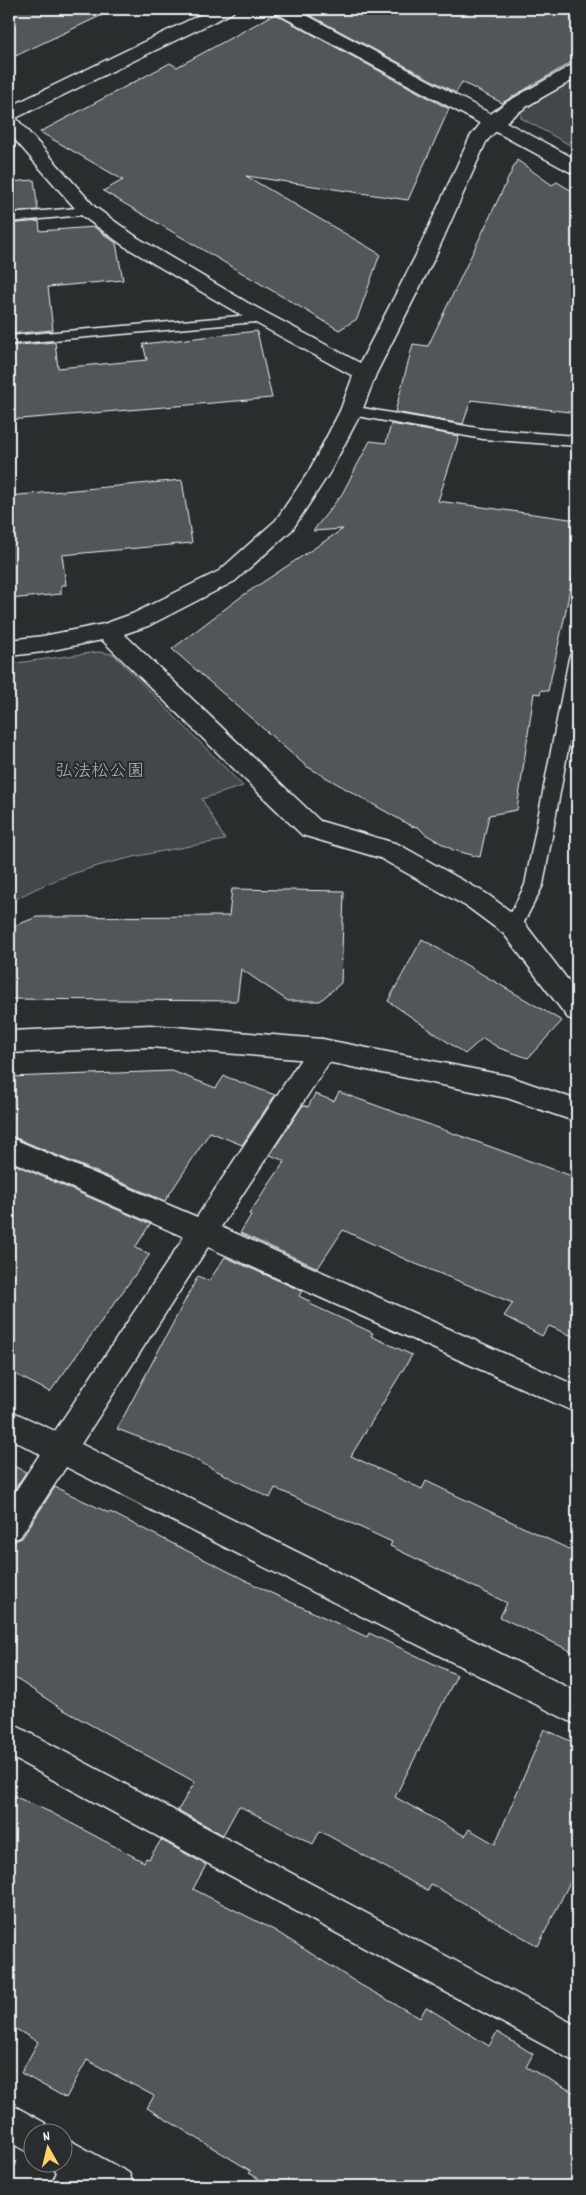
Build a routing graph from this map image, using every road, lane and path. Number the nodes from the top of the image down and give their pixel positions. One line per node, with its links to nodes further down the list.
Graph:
1 (226, 9): 4 (street)
2 (282, 9): 6 (street)
3 (577, 70): 6 (street)
4 (9, 114)
5 (9, 122): 8 (street)
6 (492, 122): 7 (street); 12 (street)
7 (577, 168)
8 (88, 211): 9 (lane); 10 (street)
9 (9, 218)
10 (262, 318): 11 (lane); 12 (street)
11 (9, 340)
12 (365, 374): 13 (street)
13 (351, 411): 14 (lane); 15 (street)
14 (577, 441)
15 (107, 631): 16 (street); 18 (street)
16 (9, 648)
17 (577, 658): 18 (lane)
18 (512, 927): 19 (street)
19 (577, 1011)
20 (9, 1042): 21 (street)
21 (322, 1050): 22 (street); 24 (street)
22 (577, 1111)
23 (9, 1148): 24 (street)
24 (203, 1232): 25 (street); 27 (street)
25 (577, 1400)
26 (9, 1423): 27 (street)
27 (61, 1448): 28 (street); 29 (street)
28 (9, 1527)
29 (577, 1709)
30 (9, 1738): 31 (street)
31 (577, 2044)
32 (9, 2121): 33 (street)
33 (22, 2129)
34 (72, 2170): 35 (street)
35 (116, 2186)

